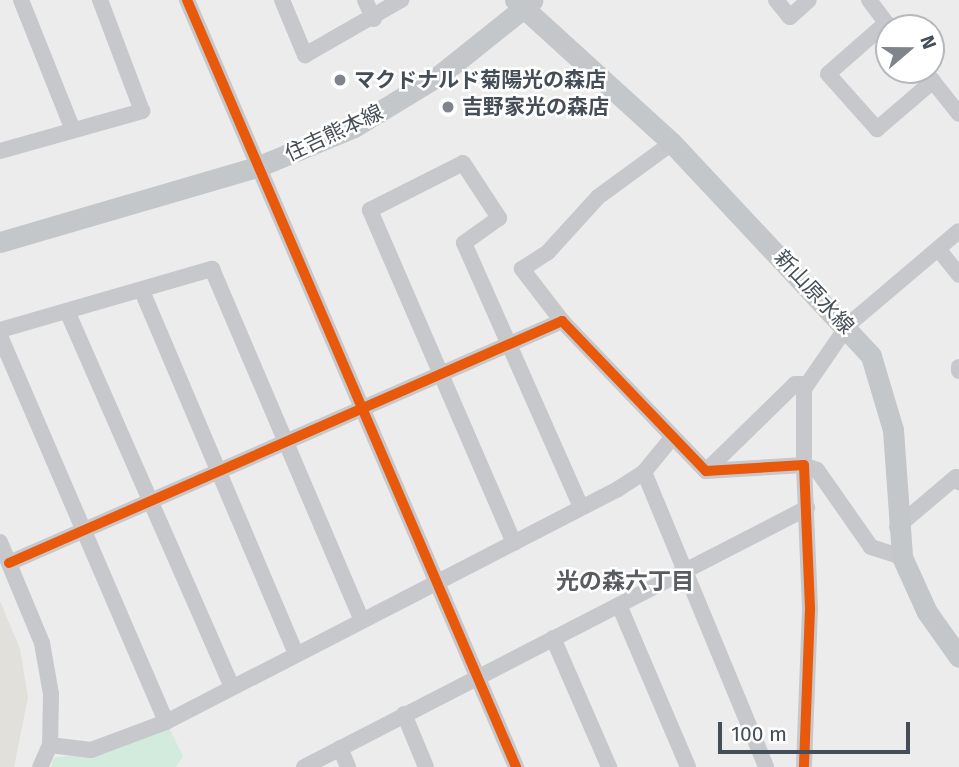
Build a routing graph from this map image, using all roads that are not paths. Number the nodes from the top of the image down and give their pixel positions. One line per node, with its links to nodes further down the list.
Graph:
1 (21, 0): 17 (street)
2 (100, 0): 17 (street)
3 (187, 0): 20 (street)
4 (282, 0): 12 (street)
5 (366, 0): 12 (street)
6 (401, 0): 12 (street)
7 (776, 0): 8 (street)
8 (809, 0)
9 (869, 0): 11 (street)
10 (524, 3): 18 (main road, 新山原水線); 20 (main road, 住吉熊本線)
11 (880, 14)
12 (374, 19)
13 (875, 36): 14 (street)
14 (920, 84)
15 (935, 84): 16 (street)
16 (959, 114)
17 (73, 130): 19 (street)
18 (672, 143): 27 (street); 28 (main road, 新山原水線)
19 (1, 147)
20 (257, 167): 22 (main road, 住吉熊本線); 34 (street)
21 (959, 231): 23 (street)
22 (0, 242)
23 (939, 250): 24 (street); 28 (street)
24 (959, 275)
25 (142, 290): 26 (street); 36 (street); 38 (street)
26 (67, 312): 29 (street); 42 (street)
27 (562, 321): 31 (street); 35 (street)
28 (848, 325): 33 (street); 46 (main road, 新山原水線)
29 (0, 330)
30 (0, 337): 45 (street)
31 (509, 345): 32 (street); 32 (street); 43 (street)
32 (442, 373): 34 (street); 48 (street)
33 (806, 384): 37 (street); 39 (street)
34 (365, 409): 36 (street); 52 (street)
35 (671, 439): 39 (street); 40 (street)
36 (283, 441): 38 (street); 54 (street)
37 (804, 465): 39 (street); 44 (street); 49 (street)
38 (219, 467): 42 (street); 56 (street)
39 (706, 471)
40 (644, 472): 43 (street); 51 (street)
41 (959, 482): 46 (street)
42 (149, 498): 45 (street); 59 (street)
43 (581, 507): 48 (street)
44 (807, 508): 51 (street); 72 (street)
45 (84, 527): 50 (street); 61 (street)
46 (897, 527): 49 (main road, 新山原水線)
47 (0, 542): 50 (street)
48 (513, 543): 52 (street)
49 (902, 557): 57 (main road, 新山原水線)
50 (9, 562): 62 (street)
51 (684, 570): 53 (street); 71 (street)
52 (438, 582): 54 (street); 58 (street)
53 (619, 605): 55 (street); 70 (street)
54 (361, 619): 56 (street)
55 (553, 638): 58 (street); 69 (street)
56 (296, 654): 59 (street)
57 (959, 657)
58 (479, 676): 60 (street); 68 (street)
59 (232, 686): 61 (street)
60 (404, 714): 63 (street); 67 (street)
61 (166, 722): 62 (street)
62 (50, 745): 64 (street)
63 (340, 748): 65 (street); 66 (street)
64 (40, 767)
65 (304, 767)
66 (348, 767)
67 (426, 767)
68 (516, 767)
69 (609, 767)
70 (688, 767)
71 (766, 767)
72 (804, 767)

